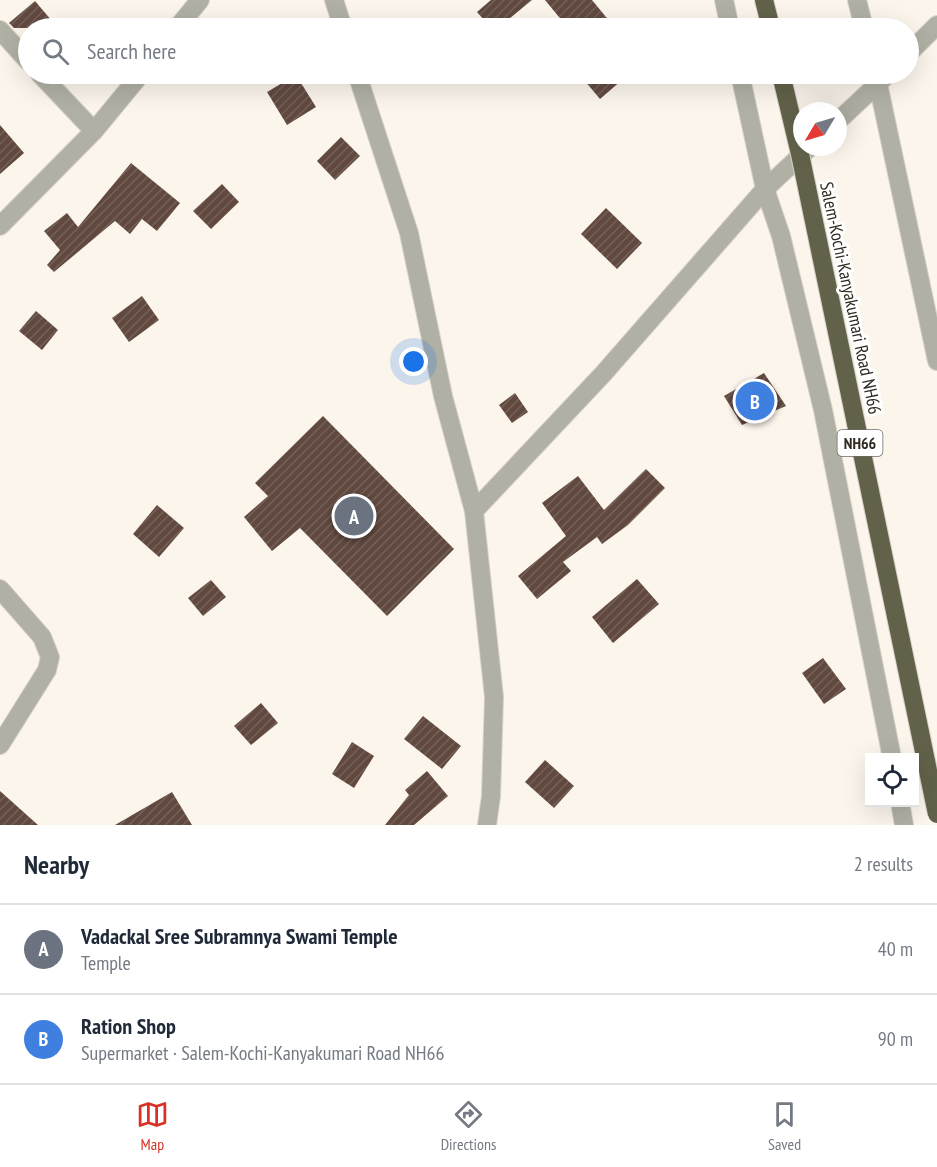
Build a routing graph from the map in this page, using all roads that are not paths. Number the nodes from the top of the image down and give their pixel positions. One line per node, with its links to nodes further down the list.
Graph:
1 (201, 0): 6 (street)
2 (334, 0): 7 (street)
3 (724, 0): 8 (street)
4 (764, 0): 9 (highway)
5 (857, 0): 10 (street)
6 (186, 18)
7 (340, 18)
8 (728, 18)
9 (768, 18)
10 (862, 18)
11 (937, 25): 13 (street)
12 (0, 30): 14 (street)
13 (919, 44)
14 (18, 50)
15 (49, 84): 23 (street)
16 (133, 84): 23 (street)
17 (360, 84): 28 (street)
18 (742, 84): 25 (street)
19 (783, 84): 33 (highway, Salem-Kochi-Kanyakumari Road NH66 / NH66, bridge)
20 (874, 84): 22 (street)
21 (882, 84): 27 (street)
22 (847, 112)
23 (94, 131): 26 (street)
24 (800, 156): 25 (street)
25 (765, 189): 28 (street); 31 (street)
26 (0, 226)
27 (936, 350)
28 (474, 511): 34 (street)
29 (0, 589): 30 (street)
30 (0, 745)
31 (891, 753)
32 (901, 807): 35 (street)
33 (937, 814)
34 (487, 825)
35 (904, 825)

